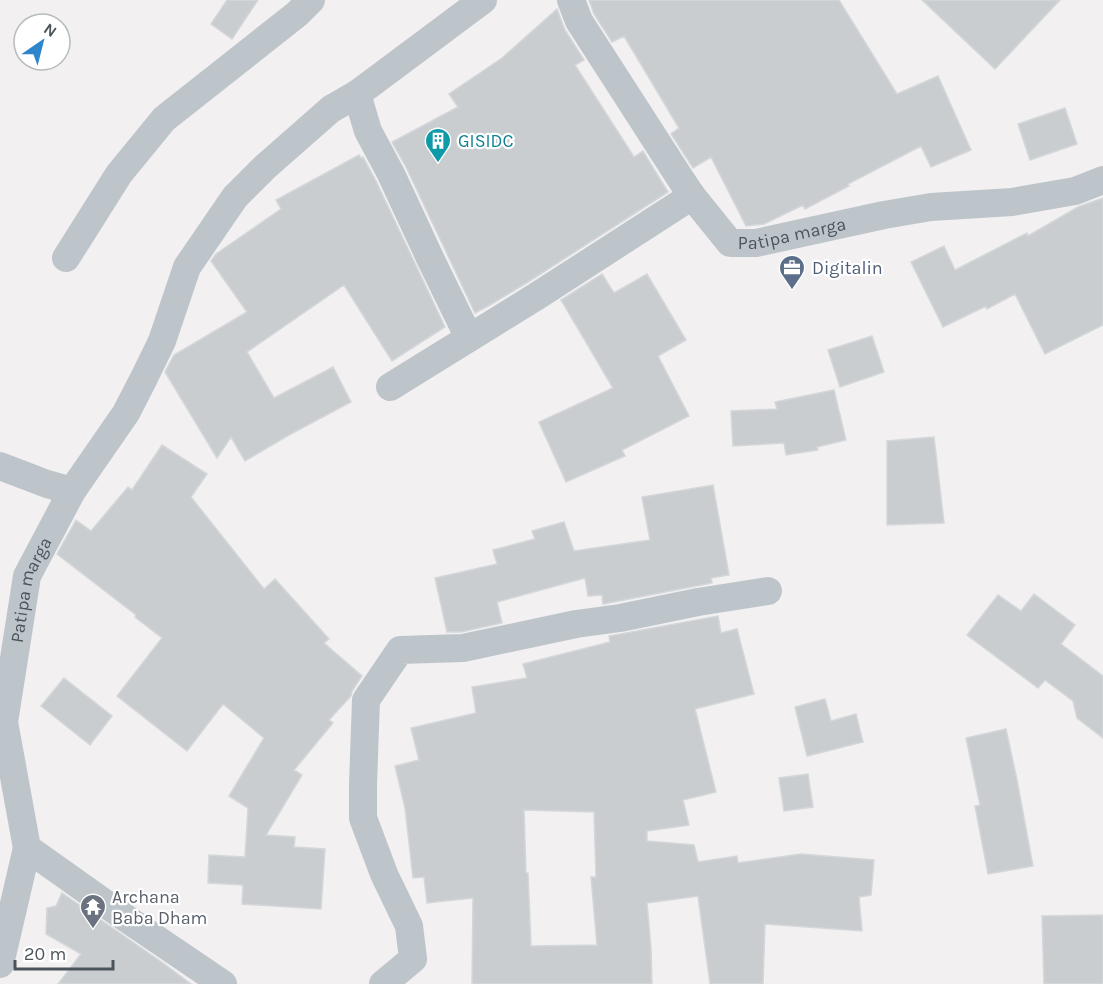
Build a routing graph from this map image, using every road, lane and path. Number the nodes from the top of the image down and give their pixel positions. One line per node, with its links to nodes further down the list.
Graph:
1 (311, 0): 7 (street)
2 (483, 0): 4 (street, Patipa marga)
3 (571, 0): 6 (street, Patipa marga)
4 (357, 94): 8 (street); 11 (street, Patipa marga)
5 (1103, 180): 6 (street, Patipa marga)
6 (692, 196): 8 (street)
7 (66, 258)
8 (469, 338): 9 (street)
9 (390, 387)
10 (0, 466): 11 (street)
11 (72, 491): 13 (street, Patipa marga)
12 (768, 591): 16 (street)
13 (27, 848): 14 (street); 15 (street)
14 (0, 963)
15 (224, 984)
16 (383, 984)

